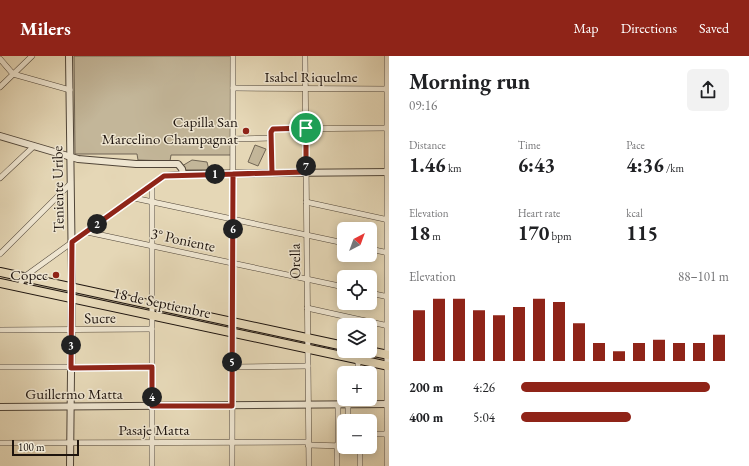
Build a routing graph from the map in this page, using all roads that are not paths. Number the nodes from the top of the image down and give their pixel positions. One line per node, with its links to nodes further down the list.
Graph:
1 (32, 56): 7 (street)
2 (69, 56): 12 (street, Teniente Uribe)
3 (233, 56): 9 (street)
4 (305, 56): 10 (street, Orella)
5 (387, 56): 11 (street)
6 (0, 59): 7 (street)
7 (13, 74): 8 (street); 12 (street)
8 (0, 87)
9 (233, 88): 10 (street, Isabel Riquelme); 17 (street)
10 (305, 88): 11 (street, Isabel Riquelme); 13 (street, Orella)
11 (388, 89): 14 (street)
12 (70, 90): 19 (street, Teniente Uribe)
13 (306, 128): 14 (street); 16 (street); 20 (street, Orella)
14 (388, 128): 21 (street)
15 (0, 136): 18 (street)
16 (271, 138): 17 (street); 22 (street)
17 (233, 139): 24 (street)
18 (34, 146): 19 (street); 25 (street)
19 (69, 157): 23 (street); 26 (street, Teniente Uribe)
20 (306, 172): 21 (street); 22 (street); 30 (street, Orella)
21 (388, 172): 28 (street)
22 (272, 173): 24 (street)
23 (183, 174): 24 (street); 27 (street)
24 (233, 174): 32 (street)
25 (0, 178)
26 (70, 184): 37 (street, Teniente Uribe); 41 (street)
27 (152, 184): 29 (street); 31 (street)
28 (388, 192): 33 (street)
29 (134, 198): 31 (street); 34 (street)
30 (306, 202): 33 (street); 35 (street, Orella)
31 (152, 203): 32 (street); 38 (street)
32 (233, 218): 35 (street); 42 (street)
33 (388, 220): 40 (street)
34 (87, 232): 37 (street); 38 (street, 3° Poniente)
35 (307, 235): 36 (street); 45 (street, Orella)
36 (337, 241)
37 (72, 242): 44 (street); 49 (street, Teniente Uribe)
38 (152, 246): 42 (street, 3° Poniente); 53 (street)
39 (377, 251): 40 (street)
40 (388, 253): 51 (street)
41 (0, 254)
42 (233, 262): 45 (street, 3° Poniente); 56 (street)
43 (0, 272): 44 (main road, 18 de Septiembre)
44 (24, 277): 48 (street); 49 (main road, 18 de Septiembre)
45 (306, 279): 47 (street, 3° Poniente); 54 (street, Orella)
46 (0, 283): 48 (main road, 18 de Septiembre)
47 (337, 286)
48 (19, 287): 52 (main road, 18 de Septiembre)
49 (72, 287): 52 (street, Teniente Uribe); 53 (main road, 18 de Septiembre)
50 (377, 295): 51 (street)
51 (388, 297): 57 (street)
52 (72, 298): 55 (main road, 18 de Septiembre); 60 (street, Teniente Uribe)
53 (152, 304): 55 (street); 56 (main road, 18 de Septiembre)
54 (307, 308): 57 (street); 62 (street, Orella)
55 (152, 316): 58 (street); 61 (main road, 18 de Septiembre)
56 (232, 321): 61 (street); 62 (main road, 18 de Septiembre)
57 (388, 326): 66 (street)
58 (152, 329): 60 (street, Sucre); 72 (street)
59 (0, 330): 60 (street, Sucre)
60 (71, 330): 74 (street, Teniente Uribe)
61 (232, 332): 64 (main road, 18 de Septiembre); 73 (street)
62 (308, 338): 63 (main road, 18 de Septiembre); 64 (street, Orella)
63 (337, 344)
64 (308, 349): 67 (main road, 18 de Septiembre); 68 (street, Orella)
65 (377, 353): 66 (main road)
66 (388, 355): 70 (street)
67 (358, 360): 69 (street); 70 (main road, 18 de Septiembre)
68 (308, 366): 73 (street); 77 (street, Orella)
69 (358, 366)
70 (388, 366): 76 (street)
71 (0, 367): 74 (street)
72 (152, 367): 74 (street); 79 (street)
73 (232, 367): 80 (street)
74 (71, 368): 82 (street, Teniente Uribe)
75 (377, 403): 76 (street, Guillermo Matta)
76 (388, 404): 84 (street)
77 (308, 405): 78 (street, Guillermo Matta); 80 (street, Guillermo Matta); 90 (street, Orella)
78 (337, 405)
79 (152, 406): 80 (street, Guillermo Matta); 82 (street, Guillermo Matta); 87 (street)
80 (232, 406): 88 (street)
81 (0, 407): 82 (street, Guillermo Matta)
82 (70, 407): 86 (street, Teniente Uribe)
83 (377, 434): 84 (street)
84 (387, 434): 85 (street)
85 (388, 441): 100 (street)
86 (70, 442): 87 (street, Pasaje Matta); 89 (street, Pasaje Matta); 94 (street, Teniente Uribe)
87 (152, 442): 88 (street, Pasaje Matta); 95 (street)
88 (232, 442): 90 (street, Pasaje Matta); 96 (street)
89 (0, 443)
90 (308, 443): 91 (street, Pasaje Matta); 97 (street, Orella)
91 (337, 446)
92 (339, 454): 98 (street)
93 (360, 454): 99 (street)
94 (70, 466)
95 (152, 466)
96 (232, 466)
97 (309, 466)
98 (337, 466)
99 (360, 466)
100 (387, 466)

